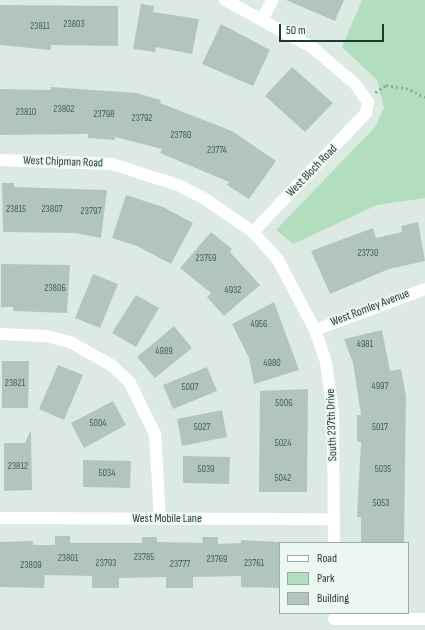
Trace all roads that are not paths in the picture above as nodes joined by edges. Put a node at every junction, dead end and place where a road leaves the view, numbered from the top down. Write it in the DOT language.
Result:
graph roads {
  1 [pos="225,0"];
  2 [pos="272,0"];
  3 [pos="263,18"];
  4 [pos="0,160"];
  5 [pos="253,232"];
  6 [pos="425,289"];
  7 [pos="315,330"];
  8 [pos="0,334"];
  9 [pos="0,518"];
  10 [pos="160,519"];
  11 [pos="334,519"];
  12 [pos="334,542"];
  13 [pos="425,619"];
  14 [pos="334,621"];
  1 -- 3 [label="street"];
  2 -- 3 [label="street"];
  3 -- 5 [label="street, West Bloch Road"];
  4 -- 5 [label="street, West Chipman Road"];
  5 -- 7 [label="street, South 237th Drive"];
  6 -- 7 [label="street, West Romley Avenue"];
  7 -- 11 [label="street, South 237th Drive"];
  8 -- 10 [label="street"];
  9 -- 10 [label="street, West Mobile Lane"];
  10 -- 11 [label="street, West Mobile Lane"];
  11 -- 12 [label="street, South 237th Drive"];
  13 -- 14 [label="street"];
}
